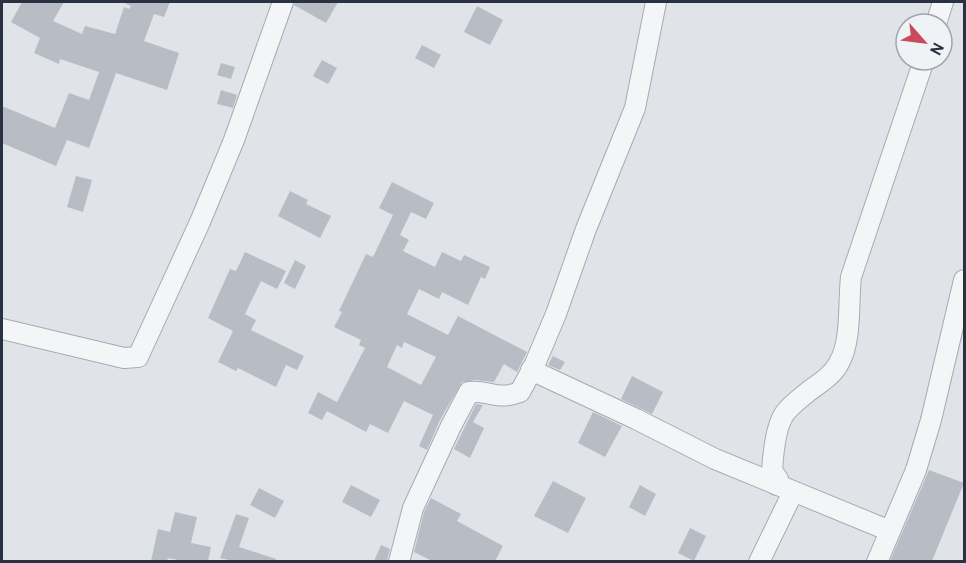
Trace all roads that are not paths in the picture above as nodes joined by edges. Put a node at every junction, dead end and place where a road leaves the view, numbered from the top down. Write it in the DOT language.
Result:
graph roads {
  1 [pos="283,2"];
  2 [pos="656,2"];
  3 [pos="920,72"];
  4 [pos="964,280"];
  5 [pos="2,328"];
  6 [pos="531,370"];
  7 [pos="785,488"];
  8 [pos="890,531"];
  9 [pos="399,561"];
  10 [pos="759,561"];
  11 [pos="877,561"];
  1 -- 5 [label="street"];
  2 -- 6 [label="street"];
  3 -- 7 [label="street"];
  4 -- 8 [label="street"];
  6 -- 7 [label="street"];
  6 -- 9 [label="street"];
  7 -- 8 [label="street"];
  7 -- 10 [label="street"];
  8 -- 11 [label="street"];
}
